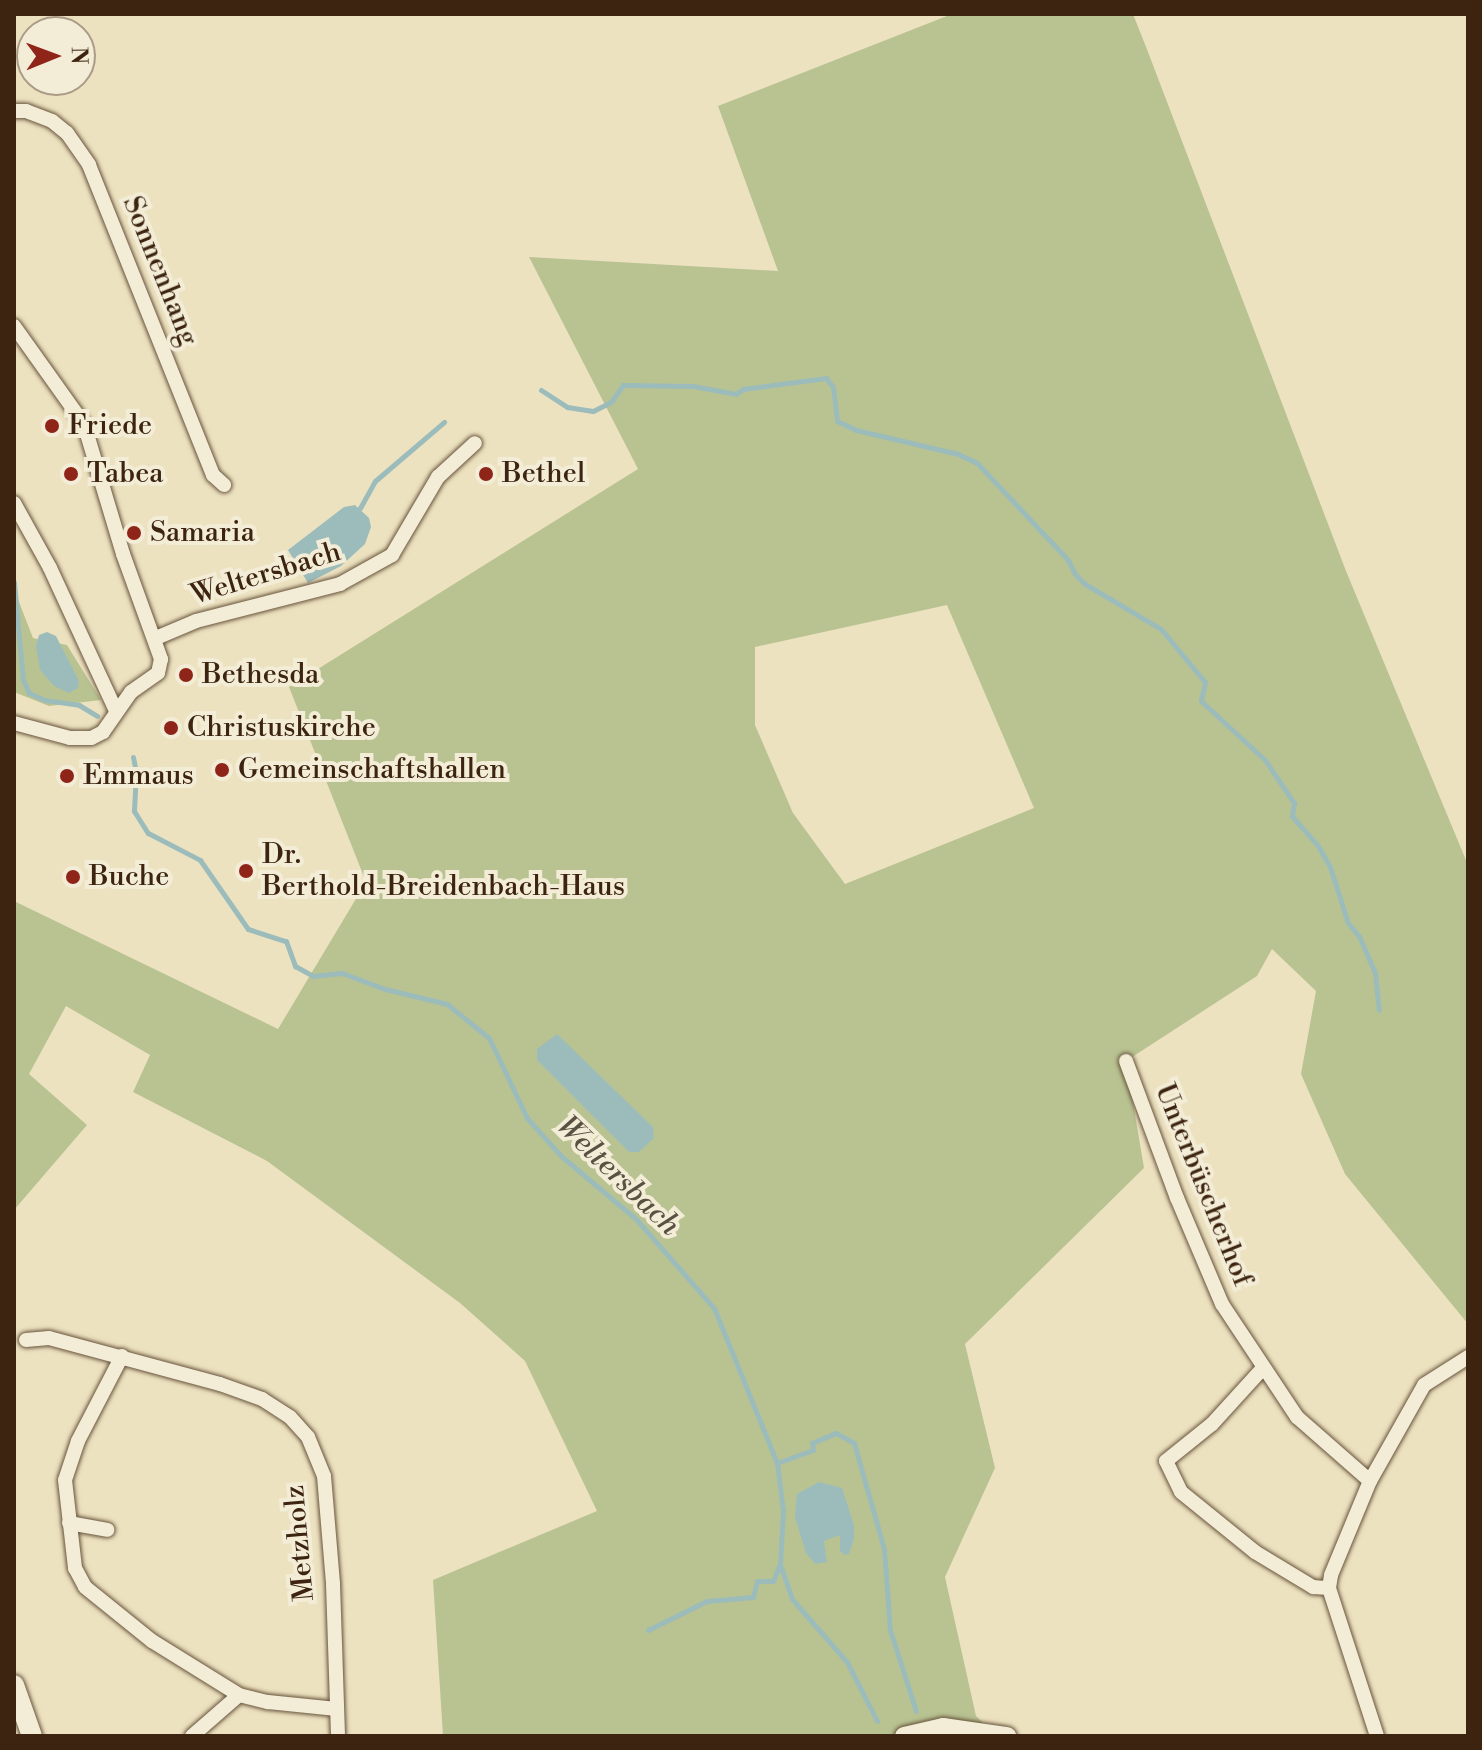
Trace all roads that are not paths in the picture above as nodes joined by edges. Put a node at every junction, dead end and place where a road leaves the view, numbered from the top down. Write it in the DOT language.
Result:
graph roads {
  1 [pos="14,111"];
  2 [pos="14,326"];
  3 [pos="475,443"];
  4 [pos="224,485"];
  5 [pos="14,503"];
  6 [pos="156,638"];
  7 [pos="116,711"];
  8 [pos="14,723"];
  9 [pos="1126,1061"];
  10 [pos="26,1340"];
  11 [pos="122,1356"];
  12 [pos="1468,1357"];
  13 [pos="1263,1368"];
  14 [pos="1370,1481"];
  15 [pos="69,1523"];
  16 [pos="107,1530"];
  17 [pos="1329,1588"];
  18 [pos="14,1685"];
  19 [pos="239,1695"];
  20 [pos="337,1709"];
  21 [pos="32,1736"];
  22 [pos="192,1736"];
  23 [pos="338,1736"];
  24 [pos="904,1736"];
  25 [pos="1007,1736"];
  26 [pos="1377,1736"];
  1 -- 4 [label="street, Sonnenhang"];
  2 -- 6 [label="street"];
  3 -- 6 [label="street, Weltersbach"];
  5 -- 7 [label="street"];
  6 -- 7 [label="street"];
  7 -- 8 [label="street"];
  9 -- 13 [label="street, Unterbüscherhof"];
  10 -- 11 [label="street, Metzholz"];
  11 -- 15 [label="street"];
  11 -- 20 [label="street, Metzholz"];
  12 -- 14 [label="street"];
  13 -- 14 [label="street, Unterbüscherhof"];
  13 -- 17 [label="street"];
  14 -- 17 [label="street"];
  15 -- 16 [label="street"];
  15 -- 19 [label="street"];
  17 -- 26 [label="street"];
  18 -- 21 [label="main road"];
  19 -- 20 [label="street"];
  19 -- 22 [label="street"];
  20 -- 23 [label="street, Metzholz"];
  24 -- 25 [label="street"];
}
